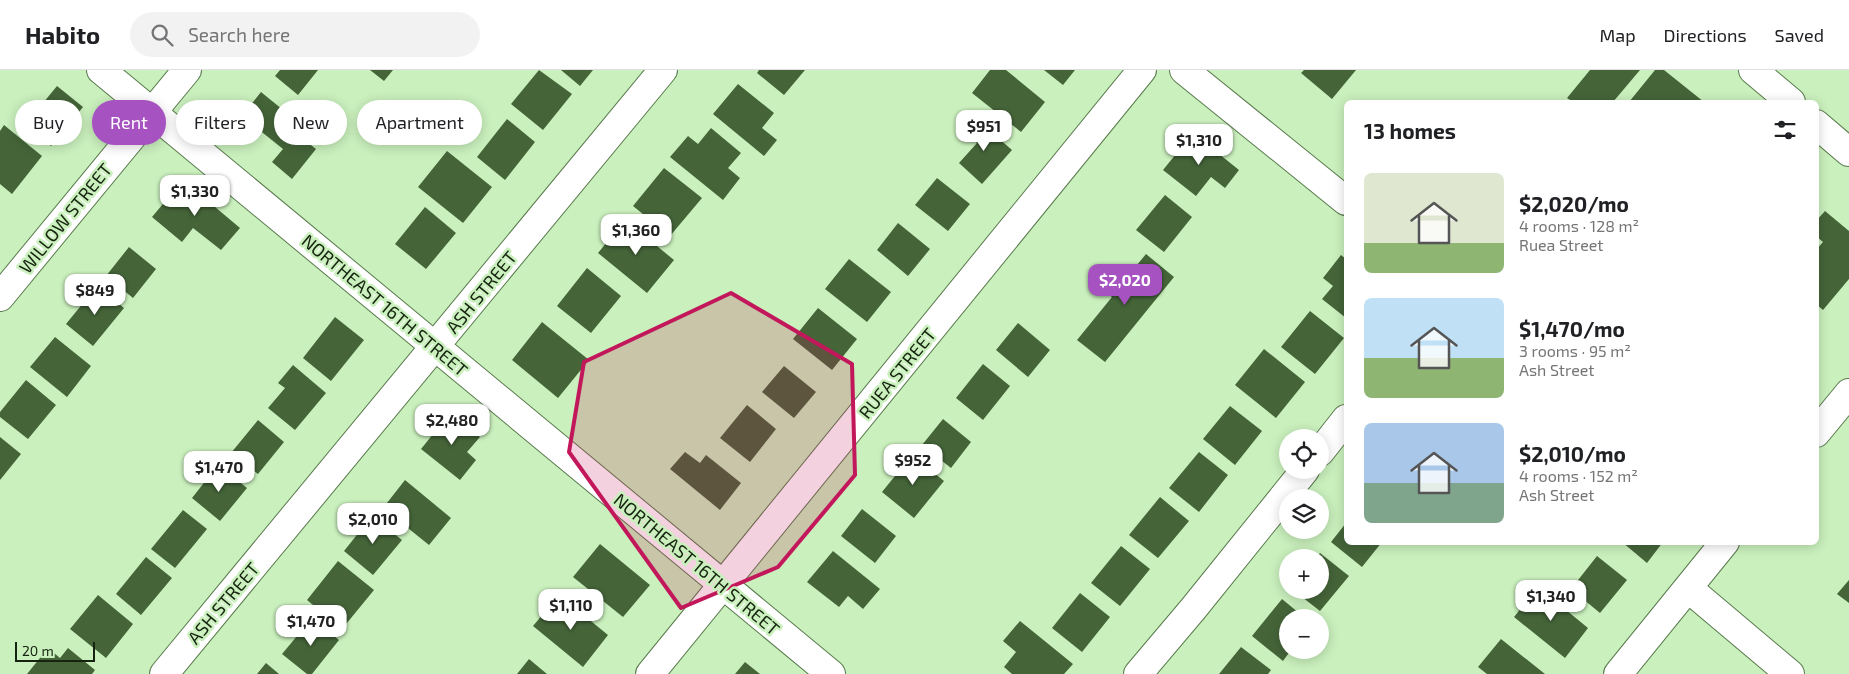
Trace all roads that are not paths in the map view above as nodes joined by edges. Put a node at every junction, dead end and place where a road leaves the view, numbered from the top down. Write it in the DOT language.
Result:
graph roads {
  1 [pos="101,70"];
  2 [pos="187,70"];
  3 [pos="663,70"];
  4 [pos="1142,70"];
  5 [pos="1753,70"];
  6 [pos="1193,73"];
  7 [pos="138,100"];
  8 [pos="161,100"];
  9 [pos="1789,100"];
  10 [pos="166,123"];
  11 [pos="1819,127"];
  12 [pos="124,145"];
  13 [pos="1849,152"];
  14 [pos="1344,199"];
  15 [pos="0,297"];
  16 [pos="436,347"];
  17 [pos="1849,393"];
  18 [pos="1344,422"];
  19 [pos="1819,429"];
  20 [pos="1329,441"];
  21 [pos="1298,479"];
  22 [pos="1723,545"];
  23 [pos="724,586"];
  24 [pos="1688,588"];
  25 [pos="164,674"];
  26 [pos="650,674"];
  27 [pos="831,674"];
  28 [pos="1138,674"];
  29 [pos="1618,674"];
  30 [pos="1790,674"];
  1 -- 7 [label="street, NORTHEAST 16TH STREET"];
  2 -- 8 [label="street, WILLOW STREET"];
  3 -- 16 [label="street, ASH STREET"];
  4 -- 23 [label="street, RUEA STREET"];
  5 -- 9 [label="street"];
  6 -- 14 [label="street"];
  10 -- 16 [label="street, NORTHEAST 16TH STREET"];
  11 -- 13 [label="street"];
  12 -- 15 [label="street, WILLOW STREET"];
  16 -- 23 [label="street, NORTHEAST 16TH STREET"];
  16 -- 25 [label="street, ASH STREET"];
  17 -- 19 [label="street"];
  18 -- 20 [label="street"];
  21 -- 28 [label="street"];
  22 -- 24 [label="street"];
  23 -- 26 [label="street, RUEA STREET"];
  23 -- 27 [label="street, NORTHEAST 16TH STREET"];
  24 -- 29 [label="street"];
  24 -- 30 [label="street"];
}
